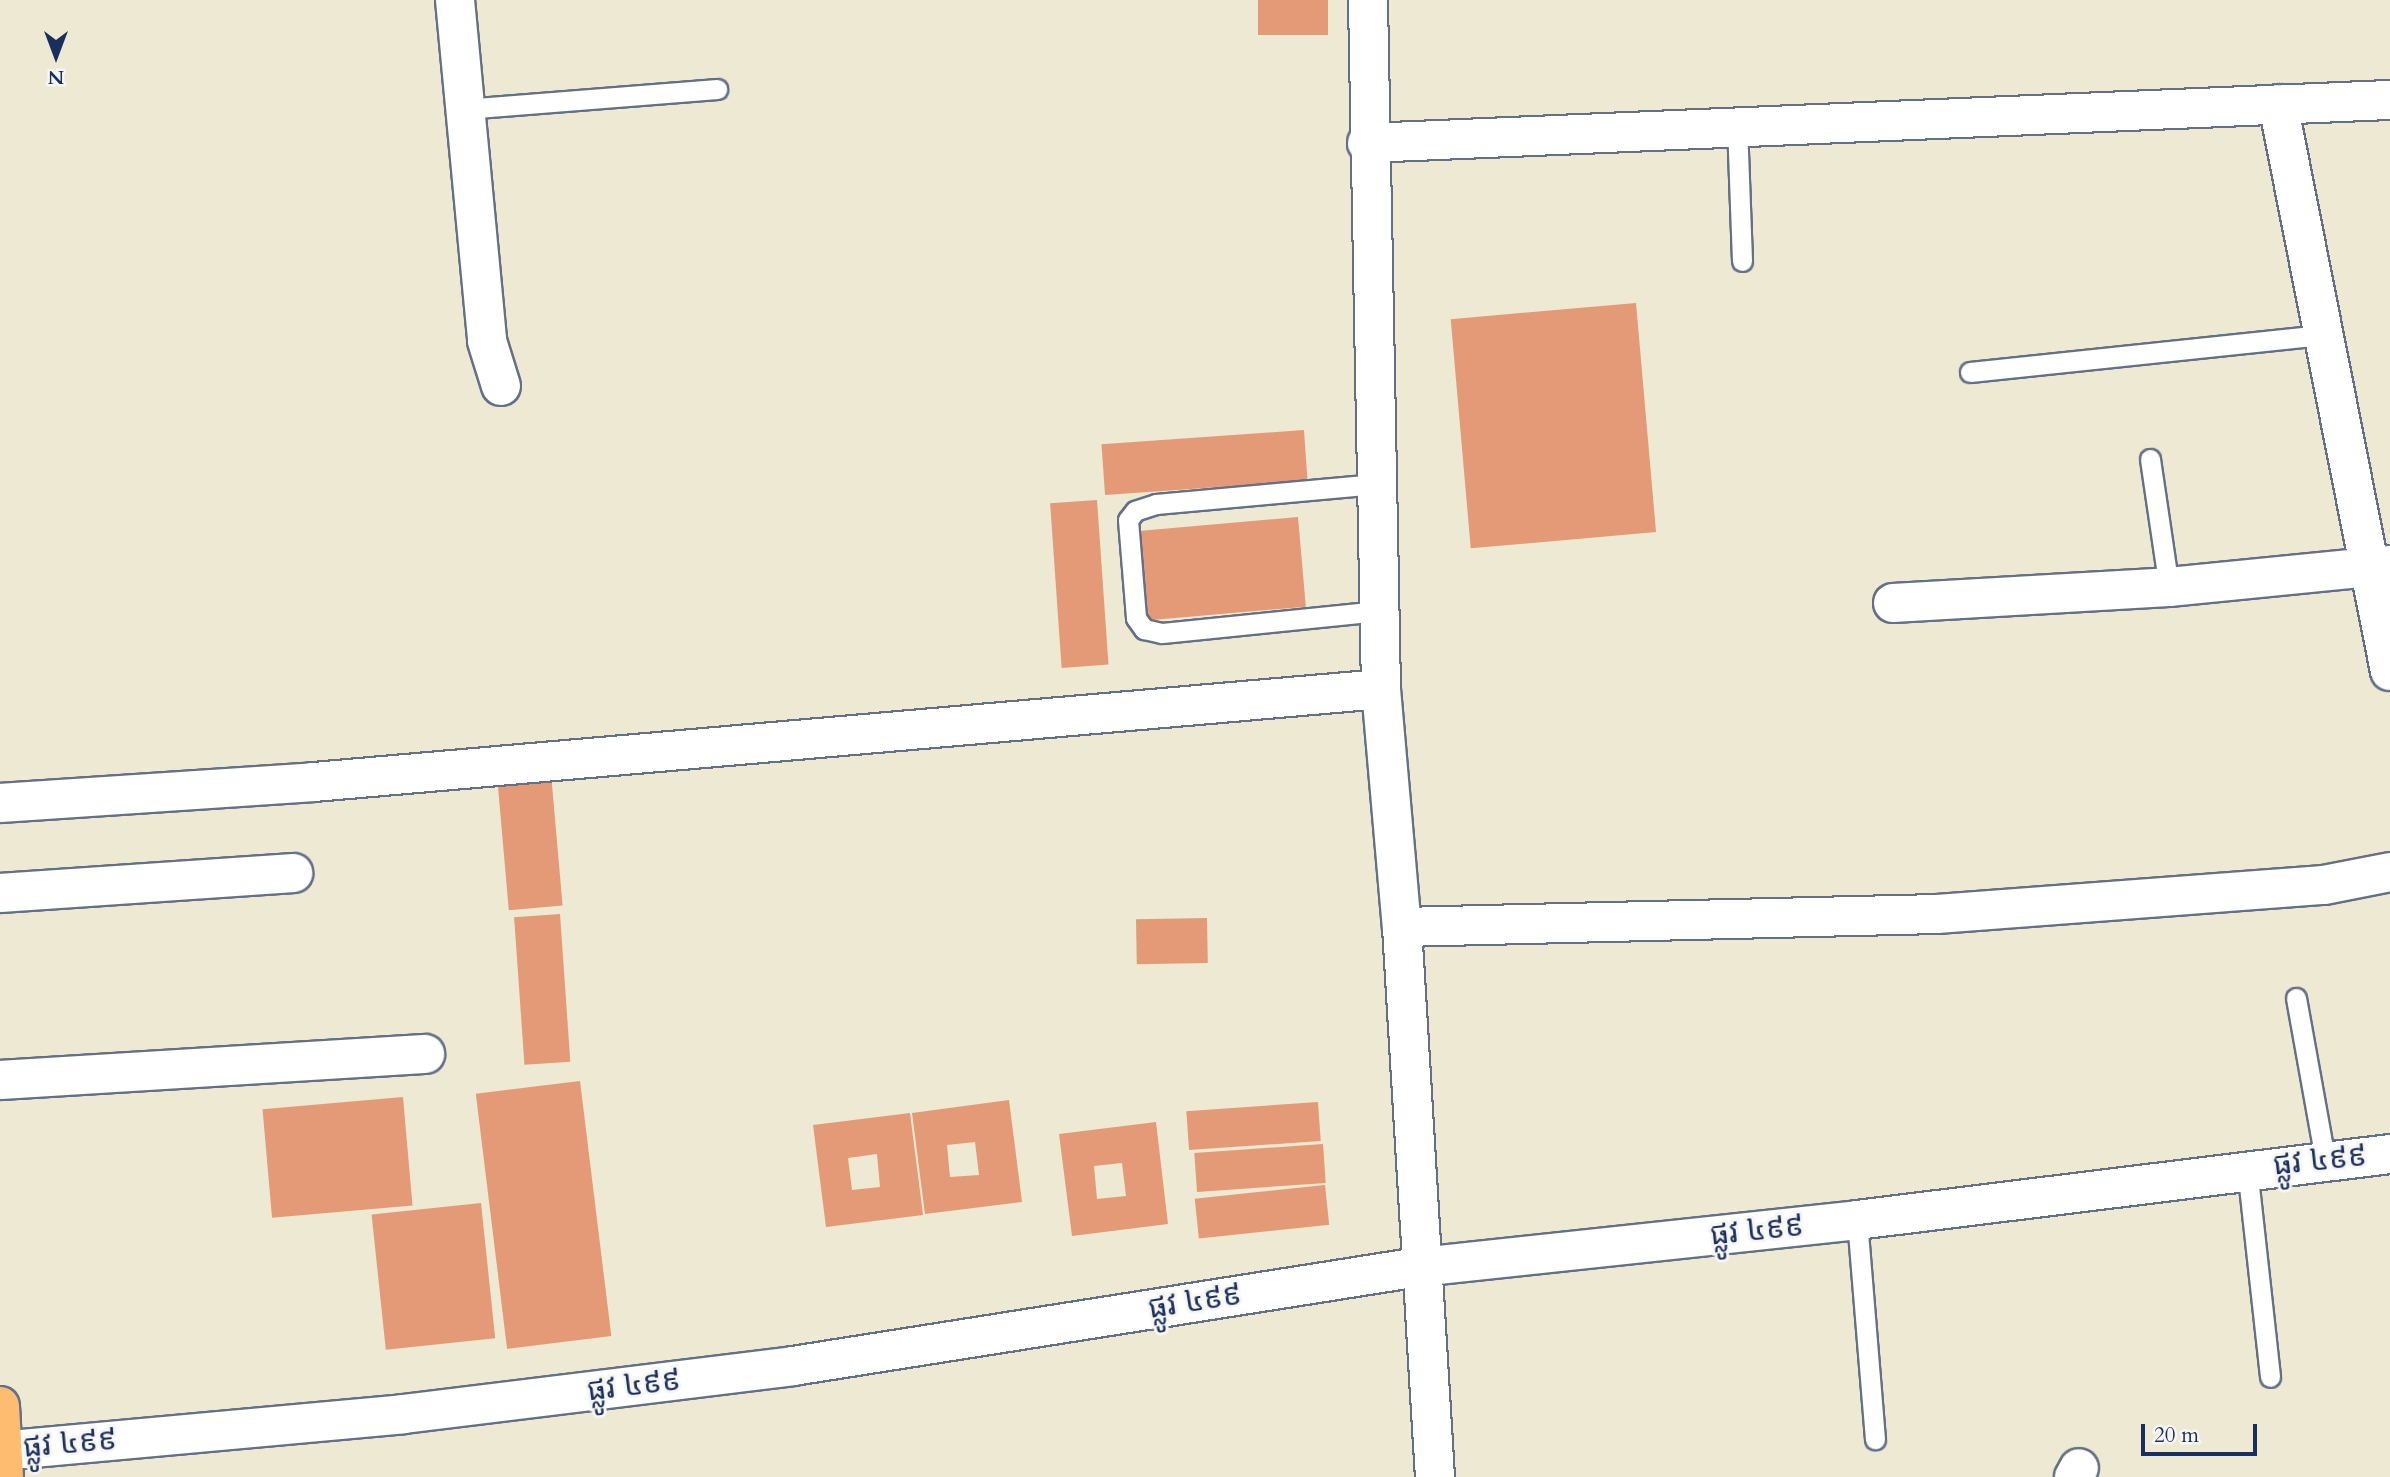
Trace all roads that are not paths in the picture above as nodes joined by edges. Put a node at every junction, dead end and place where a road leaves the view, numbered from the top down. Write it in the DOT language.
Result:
graph roads {
  1 [pos="455,0"];
  2 [pos="1368,0"];
  3 [pos="717,89"];
  4 [pos="2390,100"];
  5 [pos="2278,104"];
  6 [pos="464,109"];
  7 [pos="1737,124"];
  8 [pos="1367,143"];
  9 [pos="1742,261"];
  10 [pos="2324,335"];
  11 [pos="1970,372"];
  12 [pos="501,386"];
  13 [pos="2150,459"];
  14 [pos="1376,484"];
  15 [pos="2380,566"];
  16 [pos="2169,587"];
  17 [pos="1893,603"];
  18 [pos="1379,611"];
  19 [pos="2390,671"];
  20 [pos="1381,689"];
  21 [pos="0,803"];
  22 [pos="2390,872"];
  23 [pos="293,873"];
  24 [pos="0,893"];
  25 [pos="1402,927"];
  26 [pos="2296,998"];
  27 [pos="425,1054"];
  28 [pos="0,1080"];
  29 [pos="2390,1154"];
  30 [pos="2325,1159"];
  31 [pos="2248,1168"];
  32 [pos="1857,1220"];
  33 [pos="1419,1267"];
  34 [pos="2270,1377"];
  35 [pos="0,1406"];
  36 [pos="1875,1439"];
  37 [pos="2,1460"];
  38 [pos="1435,1477"];
  1 -- 6 [label="street"];
  2 -- 8 [label="street"];
  3 -- 6 [label="lane"];
  4 -- 5 [label="street"];
  5 -- 7 [label="street"];
  5 -- 10 [label="street"];
  6 -- 12 [label="street"];
  7 -- 8 [label="street"];
  7 -- 9 [label="lane"];
  8 -- 14 [label="street"];
  10 -- 11 [label="lane"];
  10 -- 15 [label="street"];
  13 -- 16 [label="lane"];
  14 -- 18 [label="street"];
  14 -- 18 [label="lane"];
  15 -- 16 [label="street"];
  15 -- 19 [label="street"];
  16 -- 17 [label="street"];
  18 -- 20 [label="street"];
  20 -- 21 [label="street"];
  20 -- 25 [label="street"];
  22 -- 25 [label="street"];
  23 -- 24 [label="street"];
  25 -- 33 [label="street"];
  26 -- 30 [label="lane"];
  27 -- 28 [label="street"];
  29 -- 30 [label="street, ផ្លូវ ៤៩៩"];
  30 -- 31 [label="street, ផ្លូវ ៤៩៩"];
  31 -- 32 [label="street, ផ្លូវ ៤៩៩"];
  31 -- 34 [label="lane"];
  32 -- 33 [label="street, ផ្លូវ ៤៩៩"];
  32 -- 36 [label="lane"];
  33 -- 37 [label="street, ផ្លូវ ៤៩៩"];
  33 -- 38 [label="street"];
  35 -- 37 [label="main road"];
}
